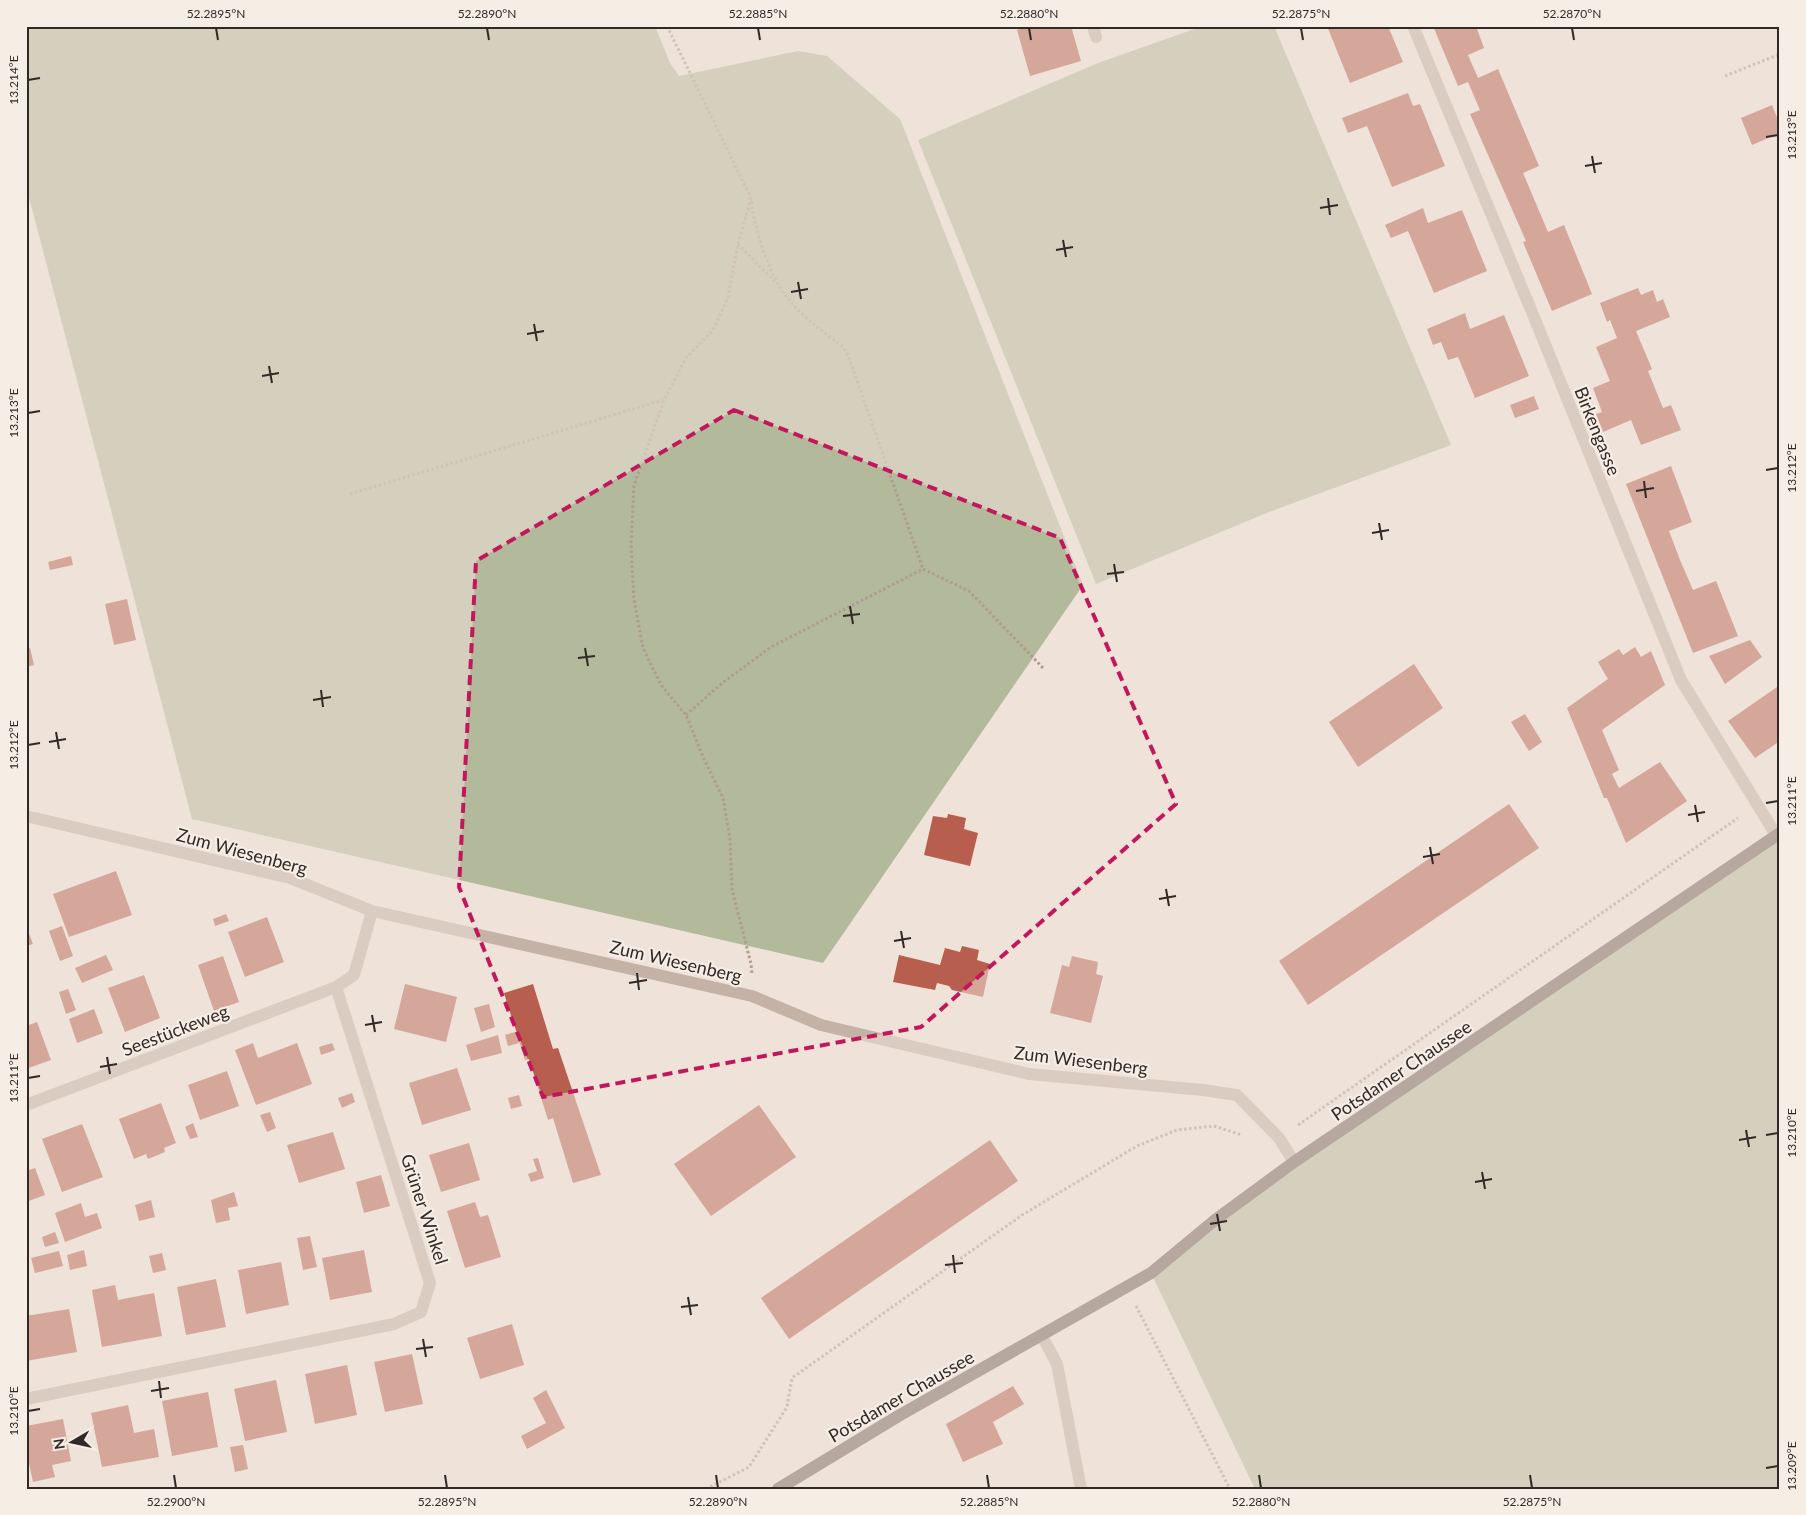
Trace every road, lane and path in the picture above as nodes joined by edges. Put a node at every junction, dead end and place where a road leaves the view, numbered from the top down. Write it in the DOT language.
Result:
graph roads {
  1 [pos="667,26"];
  2 [pos="1413,26"];
  3 [pos="1780,54"];
  4 [pos="1725,76"];
  5 [pos="751,198"];
  6 [pos="738,244"];
  7 [pos="779,286"];
  8 [pos="664,400"];
  9 [pos="350,494"];
  10 [pos="923,569"];
  11 [pos="1044,669"];
  12 [pos="686,715"];
  13 [pos="1757,804"];
  14 [pos="26,816"];
  15 [pos="1778,834"];
  16 [pos="372,911"];
  17 [pos="336,987"];
  18 [pos="752,996"];
  19 [pos="26,1106"];
  20 [pos="1279,1138"];
  21 [pos="1294,1162"];
  22 [pos="1128,1287"];
  23 [pos="1042,1336"];
  24 [pos="26,1399"];
  25 [pos="706,1489"];
  26 [pos="778,1489"];
  27 [pos="1081,1489"];
  28 [pos="1230,1489"];
  1 -- 5 [label="path"];
  2 -- 13 [label="street, Birkengasse"];
  3 -- 4 [label="path"];
  5 -- 6 [label="path"];
  5 -- 7 [label="path"];
  6 -- 7 [label="path"];
  6 -- 8 [label="path"];
  7 -- 10 [label="path"];
  8 -- 9 [label="path"];
  8 -- 12 [label="path"];
  10 -- 11 [label="path"];
  10 -- 12 [label="path"];
  12 -- 18 [label="path"];
  13 -- 15 [label="street, Birkengasse"];
  13 -- 20 [label="path"];
  14 -- 16 [label="street, Zum Wiesenberg"];
  15 -- 21 [label="main road, Potsdamer Chaussee"];
  16 -- 17 [label="street"];
  16 -- 18 [label="street, Zum Wiesenberg"];
  17 -- 19 [label="street, Seestückeweg"];
  17 -- 24 [label="street, Grüner Winkel"];
  18 -- 20 [label="street, Zum Wiesenberg"];
  20 -- 21 [label="street, Zum Wiesenberg"];
  20 -- 25 [label="path"];
  21 -- 22 [label="main road, Potsdamer Chaussee"];
  22 -- 23 [label="main road, Potsdamer Chaussee"];
  22 -- 28 [label="path"];
  23 -- 26 [label="main road, Potsdamer Chaussee"];
  23 -- 27 [label="street"];
}
